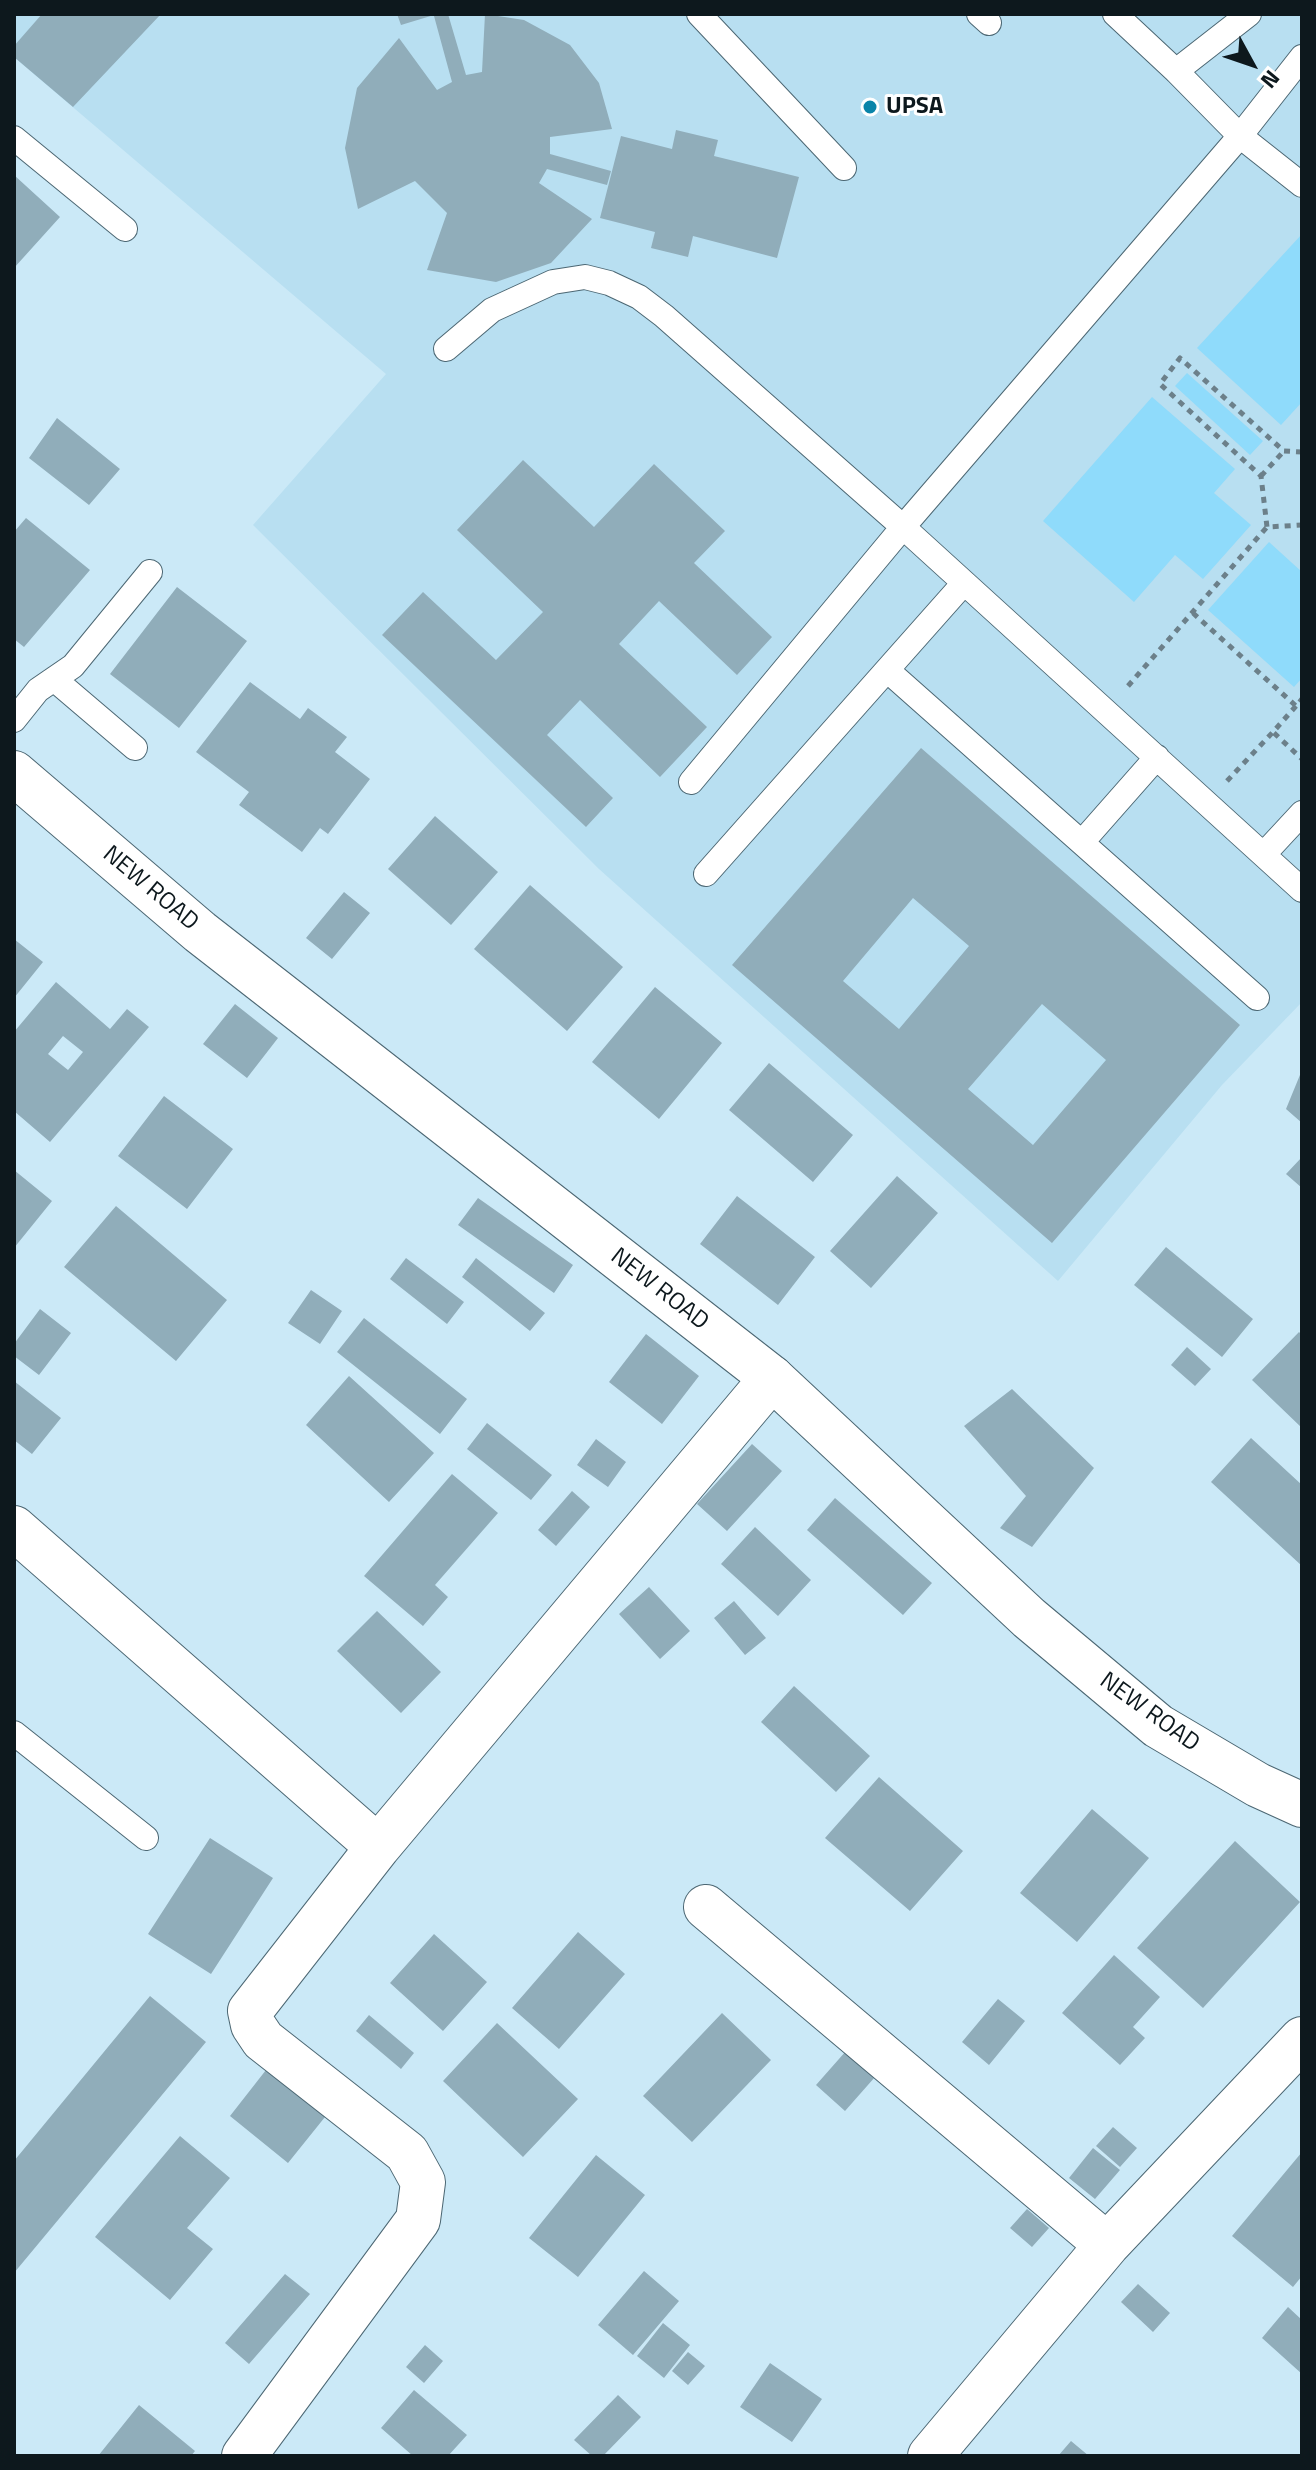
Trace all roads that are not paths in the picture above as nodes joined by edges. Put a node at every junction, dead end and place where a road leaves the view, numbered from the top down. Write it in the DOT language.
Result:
graph roads {
  1 [pos="699,14"];
  2 [pos="1115,14"];
  3 [pos="1246,15"];
  4 [pos="1302,57"];
  5 [pos="1176,71"];
  6 [pos="1240,136"];
  7 [pos="14,138"];
  8 [pos="844,168"];
  9 [pos="1302,185"];
  10 [pos="125,229"];
  11 [pos="446,349"];
  12 [pos="903,527"];
  13 [pos="150,572"];
  14 [pos="964,583"];
  15 [pos="887,670"];
  16 [pos="54,679"];
  17 [pos="14,720"];
  18 [pos="135,748"];
  19 [pos="1157,757"];
  20 [pos="14,773"];
  21 [pos="691,782"];
  22 [pos="1302,813"];
  23 [pos="1083,841"];
  24 [pos="1264,854"];
  25 [pos="706,874"];
  26 [pos="1302,890"];
  27 [pos="1257,998"];
  28 [pos="772,1378"];
  29 [pos="14,1528"];
  30 [pos="14,1733"];
  31 [pos="1302,1805"];
  32 [pos="146,1838"];
  33 [pos="378,1847"];
  34 [pos="706,1907"];
  35 [pos="1302,2039"];
  36 [pos="1107,2245"];
  37 [pos="259,2451"];
  38 [pos="930,2456"];
  1 -- 8 [label="lane"];
  2 -- 5 [label="lane"];
  3 -- 5 [label="lane"];
  4 -- 6 [label="lane"];
  5 -- 6 [label="lane"];
  6 -- 9 [label="lane"];
  6 -- 12 [label="lane"];
  7 -- 10 [label="lane"];
  11 -- 12 [label="lane"];
  12 -- 14 [label="lane"];
  12 -- 21 [label="lane"];
  13 -- 16 [label="lane"];
  14 -- 15 [label="lane"];
  14 -- 19 [label="lane"];
  15 -- 23 [label="lane"];
  15 -- 25 [label="lane"];
  16 -- 17 [label="lane"];
  16 -- 18 [label="lane"];
  19 -- 23 [label="lane"];
  19 -- 24 [label="lane"];
  20 -- 28 [label="street, NEW ROAD"];
  22 -- 24 [label="lane"];
  23 -- 27 [label="lane"];
  24 -- 26 [label="lane"];
  28 -- 31 [label="street, NEW ROAD"];
  28 -- 33 [label="street"];
  29 -- 33 [label="street"];
  30 -- 32 [label="lane"];
  33 -- 37 [label="street"];
  34 -- 36 [label="street"];
  35 -- 36 [label="street"];
  36 -- 38 [label="street"];
}
